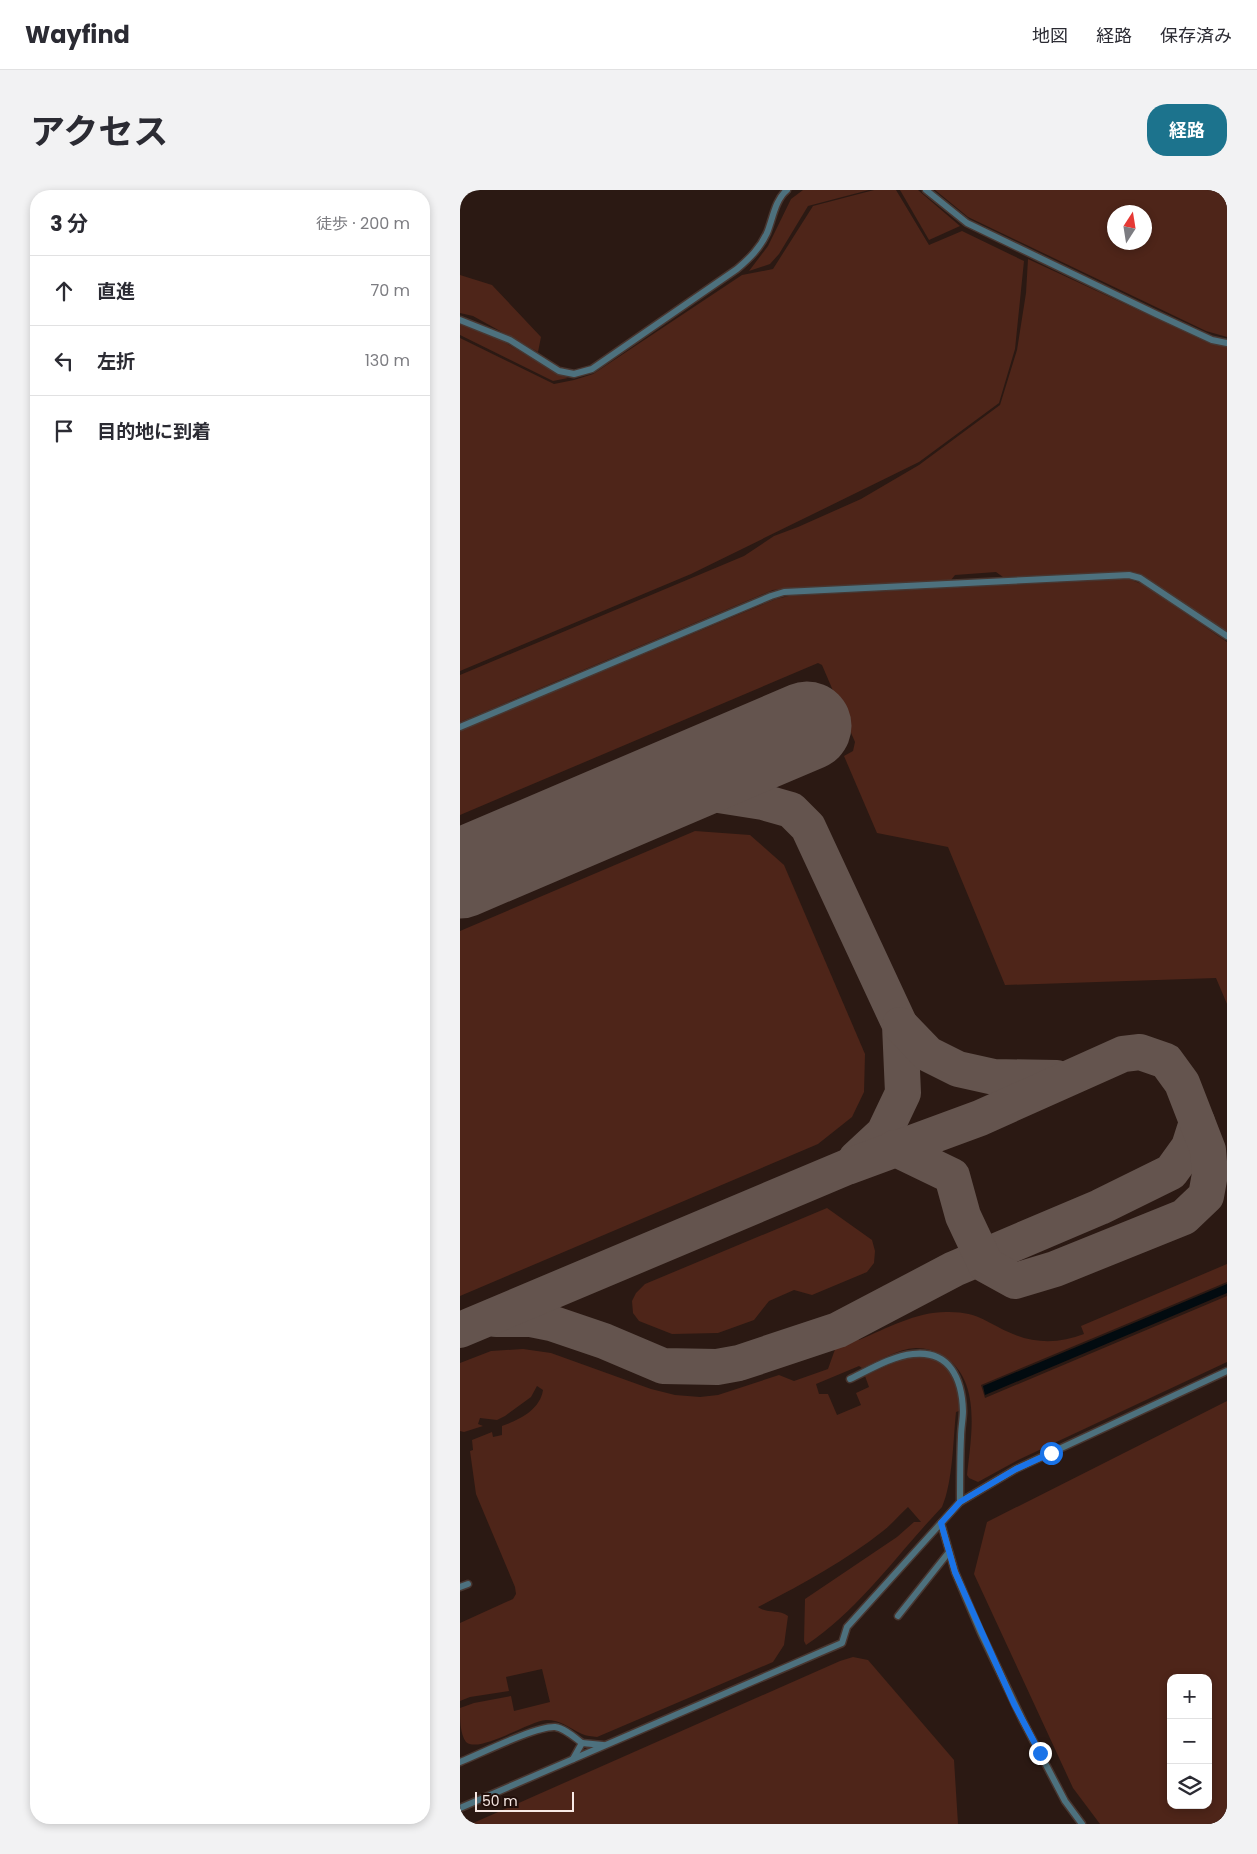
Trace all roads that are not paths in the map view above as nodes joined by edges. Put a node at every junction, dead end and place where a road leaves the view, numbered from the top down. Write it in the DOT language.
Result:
graph roads {
  1 [pos="787,190"];
  2 [pos="926,190"];
  3 [pos="460,320"];
  4 [pos="1227,343"];
  5 [pos="1227,636"];
  6 [pos="460,727"];
  7 [pos="1227,1371"];
  8 [pos="850,1379"];
  9 [pos="960,1502"];
  10 [pos="941,1523"];
  11 [pos="949,1552"];
  12 [pos="468,1584"];
  13 [pos="460,1587"];
  14 [pos="898,1616"];
  15 [pos="582,1742"];
  16 [pos="604,1746"];
  17 [pos="573,1759"];
  18 [pos="460,1762"];
  19 [pos="460,1808"];
  20 [pos="1082,1824"];
  1 -- 3 [label="lane"];
  2 -- 4 [label="lane"];
  5 -- 6 [label="lane"];
  7 -- 9 [label="lane"];
  8 -- 9 [label="lane"];
  9 -- 10 [label="lane"];
  10 -- 11 [label="lane"];
  10 -- 16 [label="lane"];
  11 -- 14 [label="lane"];
  11 -- 20 [label="lane"];
  12 -- 13 [label="lane"];
  15 -- 16 [label="lane"];
  15 -- 17 [label="lane"];
  15 -- 18 [label="lane"];
  16 -- 17 [label="lane"];
  17 -- 19 [label="lane"];
}
